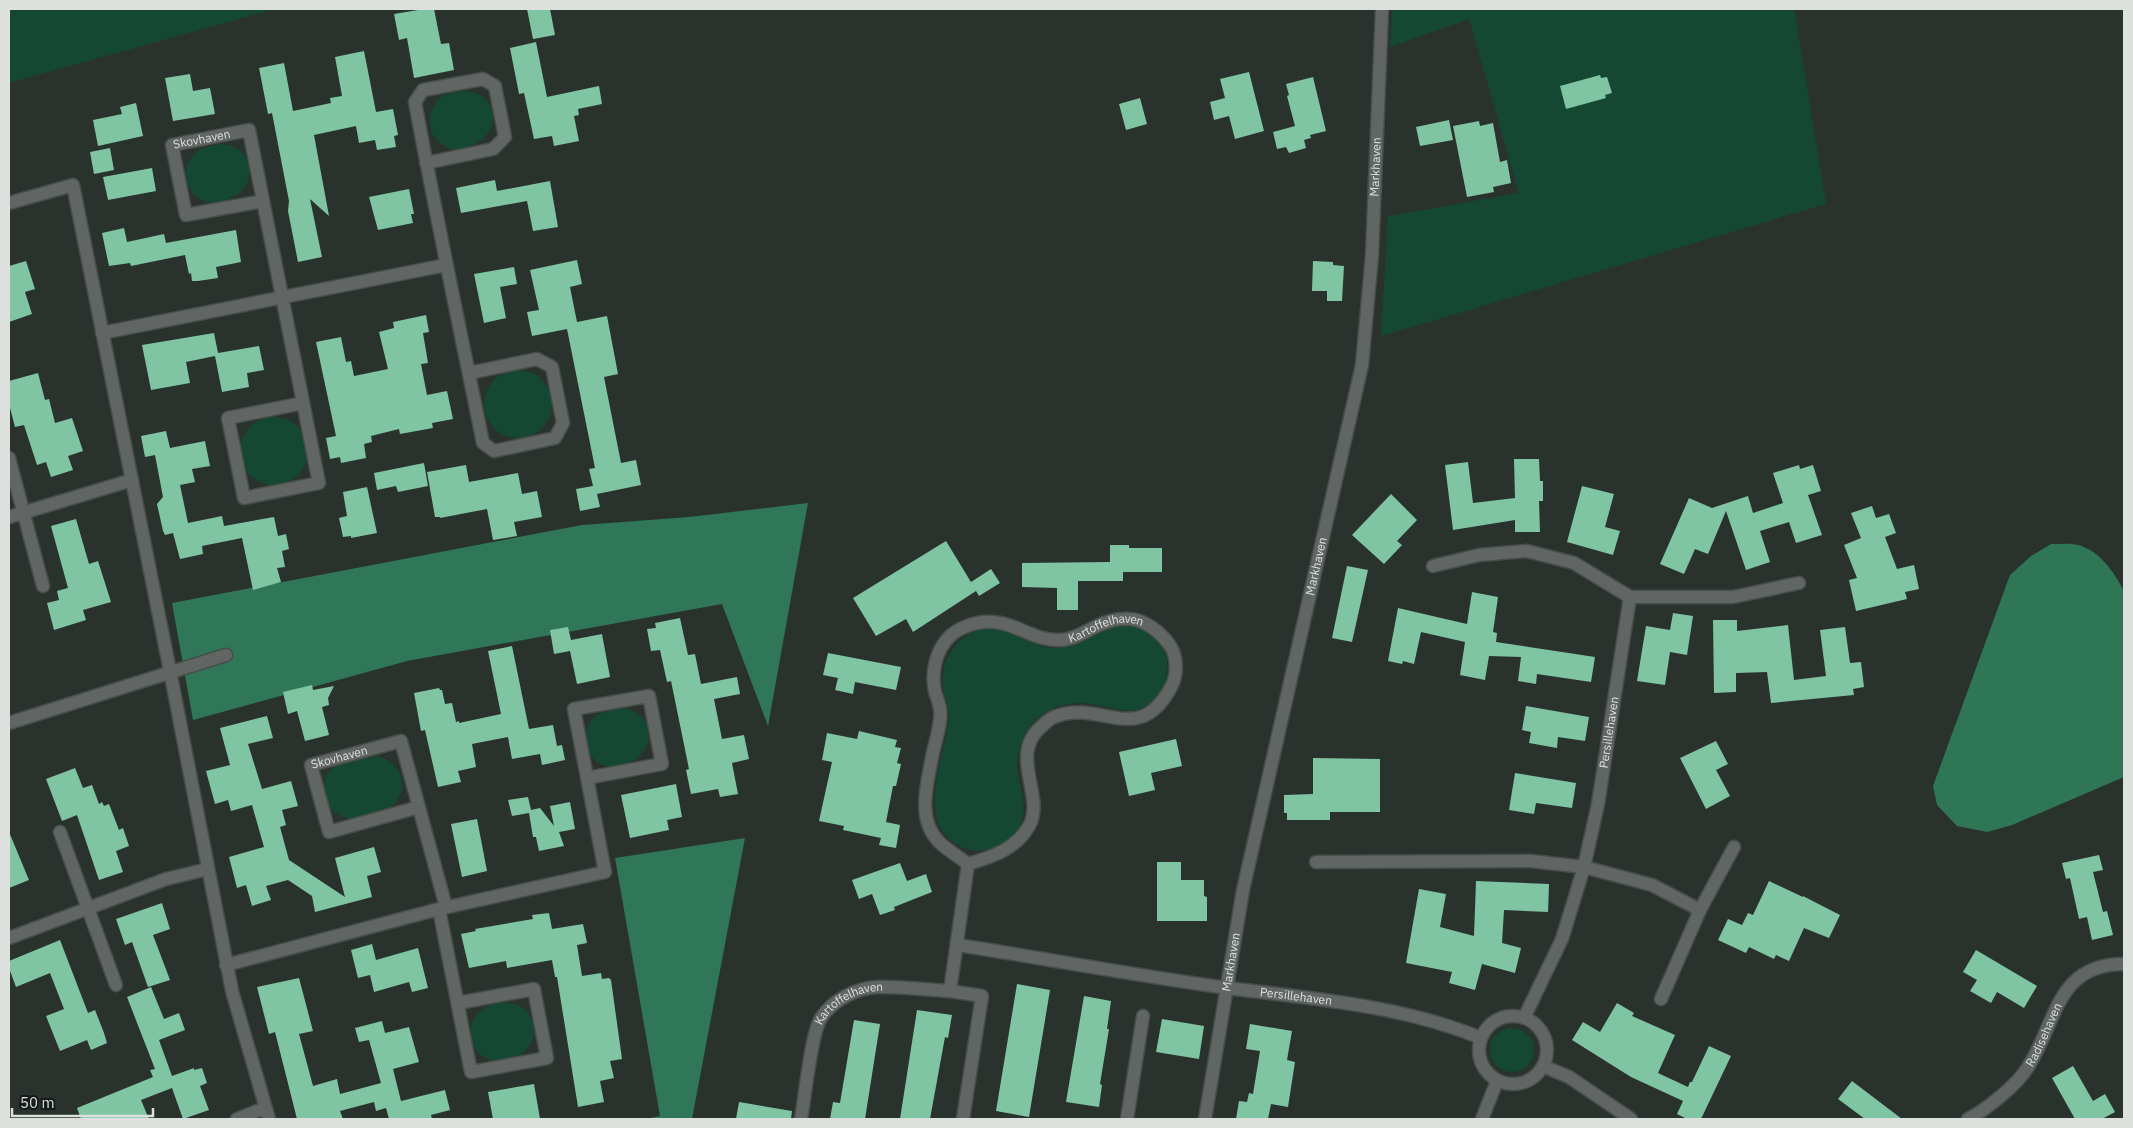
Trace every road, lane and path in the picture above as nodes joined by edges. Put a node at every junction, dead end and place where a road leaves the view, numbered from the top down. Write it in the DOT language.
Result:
graph roads {
  1 [pos="1382,9"];
  2 [pos="426,163"];
  3 [pos="263,201"];
  4 [pos="9,203"];
  5 [pos="446,265"];
  6 [pos="281,296"];
  7 [pos="102,333"];
  8 [pos="469,373"];
  9 [pos="303,403"];
  10 [pos="9,458"];
  11 [pos="132,480"];
  12 [pos="24,512"];
  13 [pos="9,518"];
  14 [pos="1433,566"];
  15 [pos="1799,583"];
  16 [pos="43,586"];
  17 [pos="1630,597"];
  18 [pos="226,655"];
  19 [pos="170,671"];
  20 [pos="9,723"];
  21 [pos="587,778"];
  22 [pos="419,807"];
  23 [pos="60,832"];
  24 [pos="1734,846"];
  25 [pos="1316,862"];
  26 [pos="968,864"];
  27 [pos="1584,867"];
  28 [pos="208,869"];
  29 [pos="88,907"];
  30 [pos="442,908"];
  31 [pos="1700,910"];
  32 [pos="9,938"];
  33 [pos="958,945"];
  34 [pos="2124,964"];
  35 [pos="226,965"];
  36 [pos="116,984"];
  37 [pos="1226,988"];
  38 [pos="950,991"];
  39 [pos="1662,998"];
  40 [pos="458,1003"];
  41 [pos="1143,1016"];
  42 [pos="1524,1018"];
  43 [pos="1481,1038"];
  44 [pos="1543,1066"];
  45 [pos="1497,1081"];
  46 [pos="267,1114"];
  47 [pos="237,1119"];
  48 [pos="801,1119"];
  49 [pos="963,1119"];
  50 [pos="1127,1119"];
  51 [pos="1205,1119"];
  52 [pos="1482,1119"];
  53 [pos="1631,1119"];
  54 [pos="1968,1119"];
  1 -- 37 [label="street, Markhaven"];
  2 -- 2 [label="street"];
  2 -- 5 [label="street"];
  3 -- 3 [label="street, Skovhaven"];
  3 -- 6 [label="street, Skovhaven"];
  4 -- 7 [label="street"];
  5 -- 6 [label="street"];
  5 -- 8 [label="street"];
  6 -- 7 [label="street"];
  6 -- 9 [label="street, Skovhaven"];
  7 -- 11 [label="street"];
  8 -- 8 [label="street"];
  9 -- 9 [label="street, Skovhaven"];
  10 -- 12 [label="street"];
  11 -- 12 [label="street"];
  11 -- 19 [label="street"];
  12 -- 13 [label="street"];
  12 -- 16 [label="street"];
  14 -- 17 [label="street"];
  15 -- 17 [label="street"];
  17 -- 27 [label="street, Persillehaven"];
  18 -- 19 [label="street"];
  19 -- 20 [label="street"];
  19 -- 28 [label="street"];
  21 -- 21 [label="street"];
  21 -- 30 [label="street"];
  22 -- 22 [label="street, Skovhaven"];
  22 -- 30 [label="street, Skovhaven"];
  23 -- 29 [label="street"];
  24 -- 31 [label="street"];
  25 -- 27 [label="street"];
  26 -- 26 [label="street, Kartoffelhaven"];
  26 -- 33 [label="street"];
  27 -- 31 [label="street"];
  27 -- 42 [label="street, Persillehaven"];
  28 -- 29 [label="street"];
  28 -- 35 [label="street"];
  29 -- 32 [label="street"];
  29 -- 36 [label="street"];
  30 -- 35 [label="street"];
  30 -- 40 [label="street, Skovhaven"];
  31 -- 39 [label="street"];
  33 -- 37 [label="street"];
  33 -- 38 [label="street"];
  34 -- 54 [label="street, Radisehaven"];
  35 -- 46 [label="street"];
  37 -- 43 [label="street, Persillehaven"];
  37 -- 51 [label="street, Markhaven"];
  38 -- 48 [label="street, Kartoffelhaven"];
  38 -- 49 [label="street, Kartoffelhaven"];
  40 -- 40 [label="street, Skovhaven"];
  41 -- 50 [label="street"];
  42 -- 43 [label="street"];
  42 -- 44 [label="street"];
  43 -- 45 [label="street"];
  44 -- 45 [label="street"];
  44 -- 53 [label="street"];
  45 -- 52 [label="street"];
  46 -- 47 [label="street"];
}
